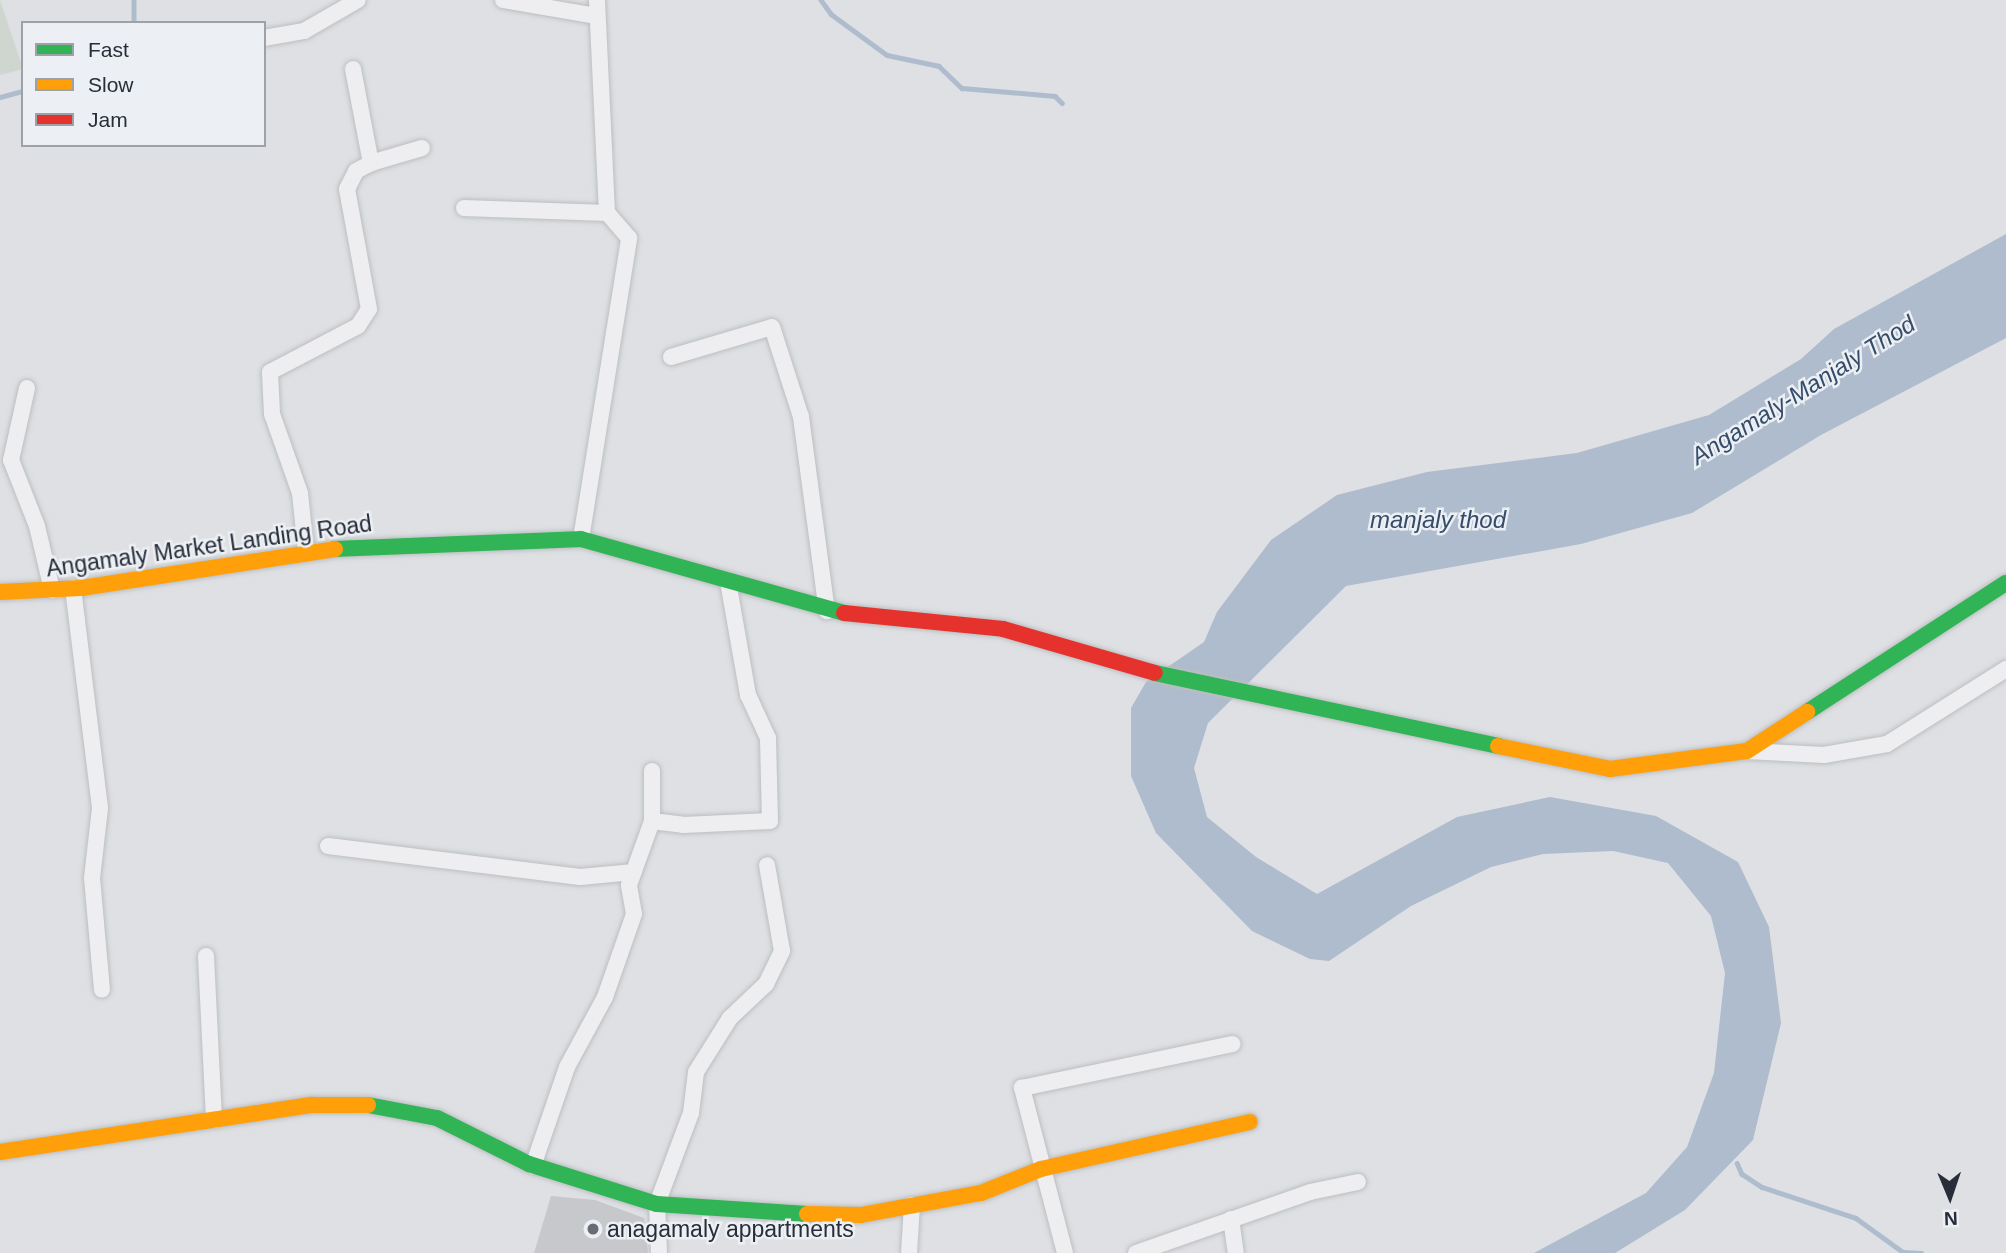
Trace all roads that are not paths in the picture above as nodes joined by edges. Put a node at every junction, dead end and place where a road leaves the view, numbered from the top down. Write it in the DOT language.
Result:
graph roads {
  1 [pos="358,0"];
  2 [pos="503,0"];
  3 [pos="597,8"];
  4 [pos="266,38"];
  5 [pos="353,69"];
  6 [pos="422,148"];
  7 [pos="371,163"];
  8 [pos="464,208"];
  9 [pos="607,213"];
  10 [pos="671,357"];
  11 [pos="27,388"];
  12 [pos="581,539"];
  13 [pos="306,552"];
  14 [pos="728,581"];
  15 [pos="2006,583"];
  16 [pos="73,589"];
  17 [pos="52,590"];
  18 [pos="0,592"];
  19 [pos="827,611"];
  20 [pos="2006,669"];
  21 [pos="1747,751"];
  22 [pos="652,771"];
  23 [pos="652,821"];
  24 [pos="328,846"];
  25 [pos="766,865"];
  26 [pos="634,872"];
  27 [pos="206,956"];
  28 [pos="103,990"];
  29 [pos="1232,1044"];
  30 [pos="214,1120"];
  31 [pos="1250,1122"];
  32 [pos="0,1152"];
  33 [pos="533,1166"];
  34 [pos="1041,1169"];
  35 [pos="1358,1182"];
  36 [pos="657,1204"];
  37 [pos="912,1205"];
  38 [pos="1231,1219"];
  39 [pos="659,1253"];
  40 [pos="909,1253"];
  41 [pos="1065,1253"];
  42 [pos="1136,1253"];
  43 [pos="1236,1253"];
  1 -- 4 [label="street"];
  2 -- 3 [label="street"];
  3 -- 9 [label="street"];
  5 -- 7 [label="street"];
  6 -- 7 [label="street"];
  7 -- 13 [label="street"];
  8 -- 9 [label="street"];
  9 -- 12 [label="street"];
  10 -- 19 [label="street"];
  11 -- 17 [label="street"];
  12 -- 13 [label="main road, Angamaly Market Landing Road"];
  12 -- 14 [label="main road, Angamaly Market Landing Road"];
  13 -- 16 [label="main road, Angamaly Market Landing Road"];
  14 -- 19 [label="main road, Angamaly Market Landing Road"];
  14 -- 23 [label="street"];
  15 -- 21 [label="main road"];
  16 -- 17 [label="main road, Angamaly Market Landing Road"];
  16 -- 28 [label="street"];
  17 -- 18 [label="main road, Angamaly Market Landing Road"];
  19 -- 21 [label="main road, Angamaly Market Landing Road"];
  20 -- 21 [label="street"];
  22 -- 23 [label="street"];
  23 -- 26 [label="street"];
  24 -- 26 [label="street"];
  25 -- 36 [label="street"];
  26 -- 33 [label="street"];
  27 -- 30 [label="street"];
  29 -- 34 [label="street"];
  30 -- 32 [label="main road"];
  30 -- 33 [label="main road"];
  31 -- 34 [label="main road"];
  33 -- 36 [label="main road"];
  34 -- 37 [label="main road"];
  34 -- 41 [label="street"];
  35 -- 38 [label="street"];
  36 -- 37 [label="main road"];
  36 -- 39 [label="street"];
  37 -- 40 [label="street"];
  38 -- 42 [label="street"];
  38 -- 43 [label="street"];
}
